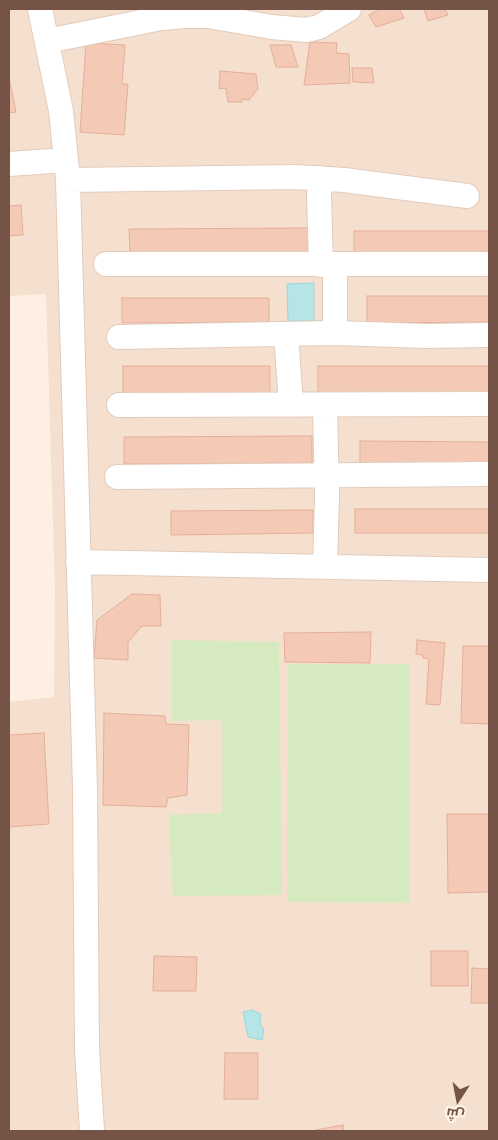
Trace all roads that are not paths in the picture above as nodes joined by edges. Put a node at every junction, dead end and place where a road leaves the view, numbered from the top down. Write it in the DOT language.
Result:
graph roads {
  1 [pos="40,9"];
  2 [pos="348,9"];
  3 [pos="47,40"];
  4 [pos="9,164"];
  5 [pos="67,170"];
  6 [pos="320,178"];
  7 [pos="467,196"];
  8 [pos="106,264"];
  9 [pos="485,264"];
  10 [pos="328,265"];
  11 [pos="335,333"];
  12 [pos="286,334"];
  13 [pos="489,335"];
  14 [pos="118,337"];
  15 [pos="325,404"];
  16 [pos="489,404"];
  17 [pos="119,405"];
  18 [pos="291,405"];
  19 [pos="489,474"];
  20 [pos="327,476"];
  21 [pos="117,477"];
  22 [pos="78,562"];
  23 [pos="325,567"];
  24 [pos="489,570"];
  25 [pos="92,1131"];
  1 -- 3 [label="street"];
  2 -- 3 [label="street"];
  3 -- 5 [label="street"];
  4 -- 5 [label="street"];
  5 -- 6 [label="street"];
  5 -- 22 [label="street"];
  6 -- 7 [label="street"];
  6 -- 10 [label="street"];
  8 -- 10 [label="street"];
  9 -- 10 [label="street"];
  10 -- 11 [label="street"];
  11 -- 12 [label="street"];
  11 -- 13 [label="street"];
  12 -- 14 [label="street"];
  12 -- 18 [label="street"];
  15 -- 16 [label="street"];
  15 -- 18 [label="street"];
  15 -- 20 [label="street"];
  17 -- 18 [label="street"];
  19 -- 20 [label="street"];
  20 -- 21 [label="street"];
  20 -- 23 [label="street"];
  22 -- 23 [label="street"];
  22 -- 25 [label="street"];
  23 -- 24 [label="street"];
}
